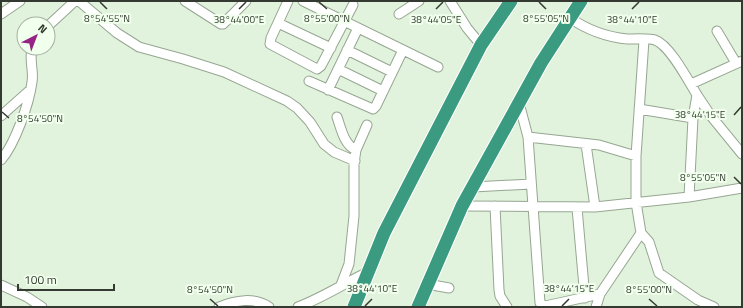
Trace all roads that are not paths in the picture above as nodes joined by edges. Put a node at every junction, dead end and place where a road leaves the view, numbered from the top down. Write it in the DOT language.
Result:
graph roads {
  1 [pos="20,1"];
  2 [pos="75,1"];
  3 [pos="79,1"];
  4 [pos="288,1"];
  5 [pos="303,1"];
  6 [pos="419,1"];
  7 [pos="450,1"];
  8 [pos="511,1"];
  9 [pos="580,1"];
  10 [pos="190,2"];
  11 [pos="244,2"];
  12 [pos="353,5"];
  13 [pos="1,14"];
  14 [pos="400,14"];
  15 [pos="570,18"];
  16 [pos="56,19"];
  17 [pos="345,22"];
  18 [pos="278,23"];
  19 [pos="358,28"];
  20 [pos="717,31"];
  21 [pos="644,40"];
  22 [pos="481,45"];
  23 [pos="331,48"];
  24 [pos="347,50"];
  25 [pos="403,50"];
  26 [pos="30,56"];
  27 [pos="739,62"];
  28 [pos="438,67"];
  29 [pos="338,69"];
  30 [pos="392,72"];
  31 [pos="309,81"];
  32 [pos="691,84"];
  33 [pos="30,90"];
  34 [pos="328,90"];
  35 [pos="383,91"];
  36 [pos="698,96"];
  37 [pos="519,103"];
  38 [pos="639,109"];
  39 [pos="1,116"];
  40 [pos="337,117"];
  41 [pos="693,118"];
  42 [pos="367,125"];
  43 [pos="528,136"];
  44 [pos="586,144"];
  45 [pos="356,150"];
  46 [pos="742,154"];
  47 [pos="636,156"];
  48 [pos="1,160"];
  49 [pos="355,161"];
  50 [pos="531,184"];
  51 [pos="473,186"];
  52 [pos="742,188"];
  53 [pos="689,197"];
  54 [pos="636,202"];
  55 [pos="462,206"];
  56 [pos="495,206"];
  57 [pos="532,207"];
  58 [pos="595,207"];
  59 [pos="577,208"];
  60 [pos="641,233"];
  61 [pos="368,272"];
  62 [pos="427,284"];
  63 [pos="1,285"];
  64 [pos="340,285"];
  65 [pos="449,288"];
  66 [pos="600,294"];
  67 [pos="585,298"];
  68 [pos="695,303"];
  69 [pos="42,307"];
  70 [pos="219,307"];
  71 [pos="269,307"];
  72 [pos="298,307"];
  73 [pos="354,307"];
  74 [pos="418,307"];
  75 [pos="507,307"];
  76 [pos="596,307"];
  77 [pos="714,307"];
  1 -- 13 [label="street"];
  2 -- 16 [label="street"];
  3 -- 49 [label="street"];
  4 -- 18 [label="street"];
  5 -- 17 [label="street"];
  6 -- 14 [label="street"];
  7 -- 22 [label="street"];
  8 -- 22 [label="highway"];
  9 -- 15 [label="highway"];
  10 -- 11 [label="street"];
  12 -- 17 [label="street"];
  15 -- 21 [label="street"];
  15 -- 37 [label="highway"];
  17 -- 19 [label="street"];
  17 -- 23 [label="street"];
  18 -- 23 [label="street"];
  18 -- 23 [label="street"];
  19 -- 24 [label="street"];
  19 -- 25 [label="street"];
  20 -- 27 [label="street"];
  21 -- 32 [label="street"];
  21 -- 38 [label="street"];
  22 -- 61 [label="highway"];
  24 -- 29 [label="street"];
  24 -- 30 [label="street"];
  25 -- 28 [label="street"];
  25 -- 30 [label="street"];
  26 -- 33 [label="street"];
  27 -- 32 [label="street"];
  29 -- 34 [label="street"];
  29 -- 35 [label="street"];
  30 -- 35 [label="street"];
  31 -- 34 [label="street"];
  32 -- 36 [label="street"];
  33 -- 39 [label="street"];
  33 -- 48 [label="street"];
  34 -- 35 [label="street"];
  36 -- 41 [label="street"];
  36 -- 46 [label="street"];
  37 -- 43 [label="street"];
  37 -- 51 [label="highway"];
  38 -- 41 [label="street"];
  38 -- 47 [label="street"];
  40 -- 45 [label="street"];
  41 -- 53 [label="street"];
  42 -- 45 [label="street"];
  43 -- 44 [label="street"];
  43 -- 50 [label="street"];
  44 -- 47 [label="street"];
  44 -- 58 [label="street"];
  45 -- 49 [label="street"];
  47 -- 54 [label="street"];
  49 -- 64 [label="street"];
  50 -- 51 [label="street"];
  50 -- 57 [label="street"];
  51 -- 55 [label="highway"];
  52 -- 53 [label="street"];
  53 -- 54 [label="street"];
  54 -- 58 [label="street"];
  54 -- 60 [label="street"];
  55 -- 56 [label="street"];
  55 -- 62 [label="highway"];
  56 -- 57 [label="street"];
  56 -- 75 [label="street"];
  57 -- 59 [label="street"];
  57 -- 67 [label="street"];
  58 -- 59 [label="street"];
  59 -- 67 [label="street"];
  60 -- 66 [label="street"];
  60 -- 68 [label="street"];
  61 -- 64 [label="street"];
  61 -- 73 [label="highway"];
  62 -- 65 [label="street"];
  62 -- 74 [label="highway"];
  63 -- 69 [label="street"];
  64 -- 72 [label="street"];
  66 -- 67 [label="street"];
  66 -- 76 [label="street"];
  68 -- 77 [label="street"];
  70 -- 71 [label="street"];
}
